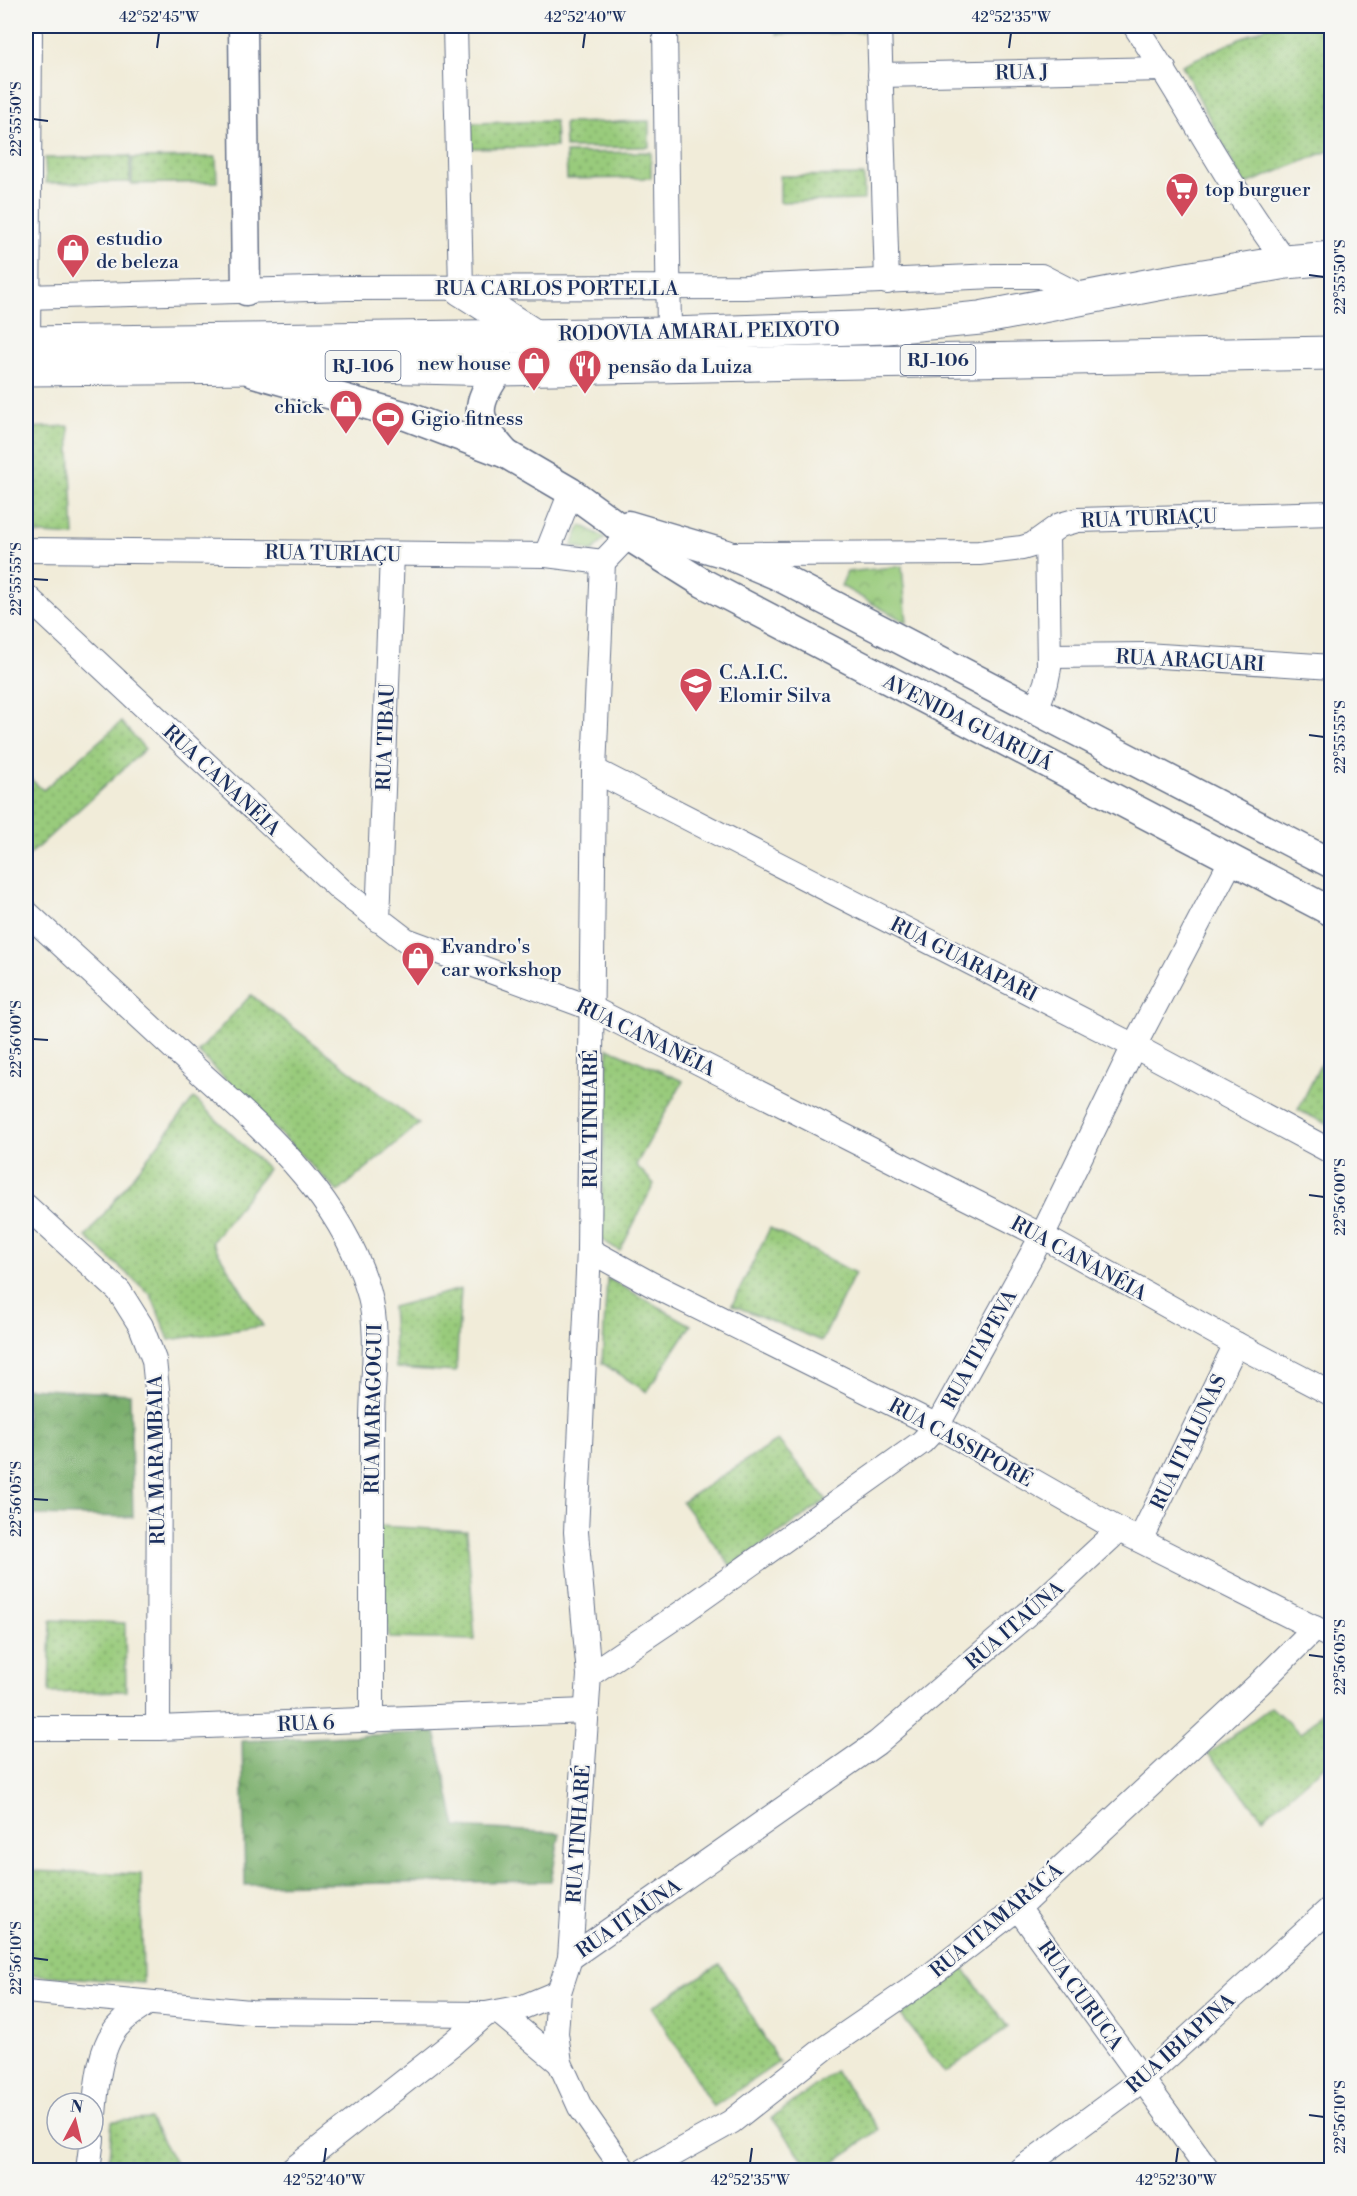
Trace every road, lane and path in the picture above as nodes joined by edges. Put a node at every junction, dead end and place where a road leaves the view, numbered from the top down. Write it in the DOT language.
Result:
graph roads {
  1 [pos="30,26"];
  2 [pos="243,26"];
  3 [pos="455,26"];
  4 [pos="664,26"];
  5 [pos="879,26"];
  6 [pos="1135,26"];
  7 [pos="1164,69"];
  8 [pos="880,75"];
  9 [pos="1332,258"];
  10 [pos="1286,262"];
  11 [pos="1332,278"];
  12 [pos="887,282"];
  13 [pos="669,287"];
  14 [pos="461,289"];
  15 [pos="246,291"];
  16 [pos="26,297"];
  17 [pos="1084,298"];
  18 [pos="1039,307"];
  19 [pos="669,334"];
  20 [pos="533,335"];
  21 [pos="1332,338"];
  22 [pos="26,351"];
  23 [pos="1332,353"];
  24 [pos="1184,355"];
  25 [pos="231,366"];
  26 [pos="500,369"];
  27 [pos="506,454"];
  28 [pos="570,492"];
  29 [pos="1332,513"];
  30 [pos="620,528"];
  31 [pos="1047,535"];
  32 [pos="26,550"];
  33 [pos="392,554"];
  34 [pos="726,554"];
  35 [pos="831,554"];
  36 [pos="546,555"];
  37 [pos="603,562"];
  38 [pos="806,590"];
  39 [pos="26,596"];
  40 [pos="787,628"];
  41 [pos="1049,656"];
  42 [pos="1332,667"];
  43 [pos="1036,710"];
  44 [pos="1080,733"];
  45 [pos="594,770"];
  46 [pos="1060,770"];
  47 [pos="1232,860"];
  48 [pos="1332,864"];
  49 [pos="26,912"];
  50 [pos="1332,912"];
  51 [pos="378,920"];
  52 [pos="591,1008"];
  53 [pos="1134,1046"];
  54 [pos="1332,1152"];
  55 [pos="26,1206"];
  56 [pos="1042,1236"];
  57 [pos="589,1250"];
  58 [pos="1236,1344"];
  59 [pos="1332,1394"];
  60 [pos="936,1426"];
  61 [pos="1129,1535"];
  62 [pos="1323,1632"];
  63 [pos="589,1675"];
  64 [pos="586,1711"];
  65 [pos="372,1720"];
  66 [pos="26,1728"];
  67 [pos="158,1728"];
  68 [pos="1332,1907"];
  69 [pos="1017,1908"];
  70 [pos="570,1958"];
  71 [pos="26,1991"];
  72 [pos="559,1992"];
  73 [pos="147,2003"];
  74 [pos="493,2013"];
  75 [pos="560,2062"];
  76 [pos="1142,2080"];
  77 [pos="97,2091"];
  78 [pos="90,2151"];
  79 [pos="88,2170"];
  80 [pos="292,2170"];
  81 [pos="624,2170"];
  82 [pos="645,2170"];
  83 [pos="1020,2170"];
  84 [pos="1208,2170"];
  1 -- 16 [label="street"];
  2 -- 15 [label="street"];
  3 -- 14 [label="street"];
  4 -- 13 [label="street"];
  5 -- 8 [label="street"];
  6 -- 7 [label="street"];
  7 -- 8 [label="street, RUA J"];
  7 -- 10 [label="street"];
  8 -- 12 [label="street"];
  9 -- 10 [label="highway, RODOVIA AMARAL PEIXOTO / RJ-106"];
  10 -- 17 [label="highway, RODOVIA AMARAL PEIXOTO / RJ-106"];
  11 -- 18 [label="highway"];
  12 -- 13 [label="street, RUA CARLOS PORTELLA"];
  12 -- 17 [label="street, RUA CARLOS PORTELLA"];
  13 -- 14 [label="street, RUA CARLOS PORTELLA"];
  13 -- 19 [label="street"];
  14 -- 15 [label="street, RUA CARLOS PORTELLA"];
  14 -- 20 [label="highway"];
  15 -- 16 [label="street, RUA CARLOS PORTELLA"];
  16 -- 22 [label="street"];
  17 -- 18 [label="highway, RODOVIA AMARAL PEIXOTO / RJ-106"];
  18 -- 19 [label="highway, RODOVIA AMARAL PEIXOTO / RJ-106"];
  19 -- 20 [label="highway, RODOVIA AMARAL PEIXOTO / RJ-106"];
  20 -- 22 [label="highway, RODOVIA AMARAL PEIXOTO / RJ-106"];
  21 -- 24 [label="highway"];
  22 -- 25 [label="highway, RODOVIA AMARAL PEIXOTO / RJ-106"];
  23 -- 24 [label="highway, RODOVIA AMARAL PEIXOTO / RJ-106"];
  24 -- 26 [label="highway, RODOVIA AMARAL PEIXOTO / RJ-106"];
  25 -- 26 [label="highway, RODOVIA AMARAL PEIXOTO / RJ-106"];
  25 -- 27 [label="street, AVENIDA GUARUJÁ"];
  26 -- 27 [label="street, AVENIDA GUARUJÁ"];
  27 -- 28 [label="street, AVENIDA GUARUJÁ"];
  28 -- 30 [label="street, AVENIDA GUARUJÁ"];
  28 -- 36 [label="street"];
  29 -- 31 [label="street, RUA TURIAÇU"];
  30 -- 34 [label="street, AVENIDA GUARUJÁ"];
  30 -- 37 [label="street"];
  30 -- 40 [label="street, AVENIDA GUARUJÁ"];
  31 -- 35 [label="street, RUA TURIAÇU"];
  31 -- 41 [label="street"];
  32 -- 33 [label="street, RUA TURIAÇU"];
  33 -- 36 [label="street, RUA TURIAÇU"];
  33 -- 51 [label="street, RUA TIBAU"];
  34 -- 35 [label="street, RUA TURIAÇU"];
  34 -- 38 [label="street, AVENIDA GUARUJÁ"];
  35 -- 38 [label="street"];
  36 -- 37 [label="street, RUA TURIAÇU"];
  37 -- 45 [label="street, RUA TINHARÉ"];
  38 -- 40 [label="street"];
  38 -- 43 [label="street, AVENIDA GUARUJÁ"];
  39 -- 51 [label="street, RUA CANANÉIA"];
  40 -- 46 [label="street, AVENIDA GUARUJÁ"];
  41 -- 42 [label="street, RUA ARAGUARI"];
  41 -- 43 [label="street"];
  43 -- 44 [label="street, AVENIDA GUARUJÁ"];
  44 -- 46 [label="street"];
  44 -- 48 [label="street, AVENIDA GUARUJÁ"];
  45 -- 52 [label="street, RUA TINHARÉ"];
  45 -- 53 [label="street, RUA GUARAPARI"];
  46 -- 47 [label="street, AVENIDA GUARUJÁ"];
  47 -- 50 [label="street, AVENIDA GUARUJÁ"];
  47 -- 53 [label="street, RUA ITAPEVA"];
  49 -- 65 [label="street, RUA MARAGOGUI"];
  51 -- 52 [label="street, RUA CANANÉIA"];
  52 -- 56 [label="street, RUA CANANÉIA"];
  52 -- 57 [label="street, RUA TINHARÉ"];
  53 -- 54 [label="street, RUA GUARAPARI"];
  53 -- 56 [label="street, RUA ITAPEVA"];
  55 -- 67 [label="street, RUA MARAMBAIA"];
  56 -- 58 [label="street, RUA CANANÉIA"];
  56 -- 60 [label="street, RUA ITAPEVA"];
  57 -- 60 [label="street, RUA CASSIPORÉ"];
  57 -- 63 [label="street, RUA TINHARÉ"];
  58 -- 59 [label="street, RUA CANANÉIA"];
  58 -- 61 [label="street, RUA ITALUNAS"];
  60 -- 61 [label="street, RUA CASSIPORÉ"];
  60 -- 63 [label="street, RUA ITAPEVA"];
  61 -- 62 [label="street, RUA CASSIPORÉ"];
  61 -- 70 [label="street, RUA ITAÚNA"];
  62 -- 69 [label="street, RUA ITAMARACÁ"];
  63 -- 64 [label="street"];
  64 -- 65 [label="street, RUA 6"];
  64 -- 70 [label="street, RUA TINHARÉ"];
  65 -- 67 [label="street, RUA 6"];
  66 -- 67 [label="street, RUA 6"];
  68 -- 76 [label="street, RUA IBIAPINA"];
  69 -- 76 [label="street, RUA CURUCA"];
  69 -- 82 [label="street, RUA ITAMARACÁ"];
  70 -- 72 [label="street, RUA ITAÚNA"];
  71 -- 73 [label="street"];
  72 -- 74 [label="street"];
  72 -- 75 [label="street, RUA ITAÚNA"];
  73 -- 74 [label="street"];
  73 -- 77 [label="street"];
  74 -- 75 [label="street"];
  74 -- 80 [label="street"];
  75 -- 81 [label="street"];
  76 -- 83 [label="street, RUA IBIAPINA"];
  76 -- 84 [label="street, RUA CURUCA"];
  78 -- 79 [label="street"];
}
